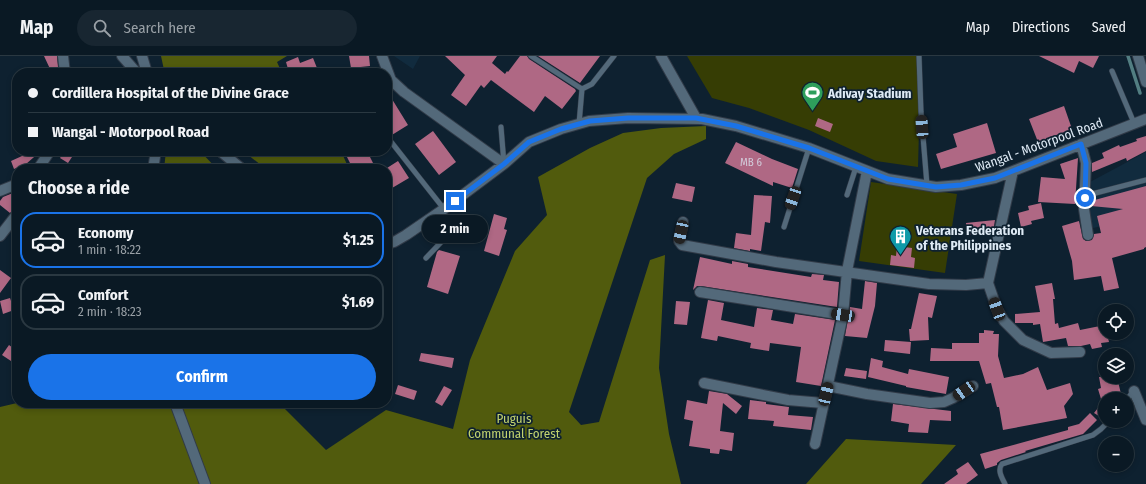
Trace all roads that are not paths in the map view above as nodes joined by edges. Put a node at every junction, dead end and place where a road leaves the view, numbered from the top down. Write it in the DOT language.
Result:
graph roads {
  1 [pos="63,56"];
  2 [pos="122,56"];
  3 [pos="142,56"];
  4 [pos="382,56"];
  5 [pos="531,56"];
  6 [pos="614,56"];
  7 [pos="661,56"];
  8 [pos="919,56"];
  9 [pos="1138,56"];
  10 [pos="64,68"];
  11 [pos="133,68"];
  12 [pos="145,68"];
  13 [pos="386,68"];
  14 [pos="1112,71"];
  15 [pos="392,81"];
  16 [pos="1146,82"];
  17 [pos="582,89"];
  18 [pos="696,118"];
  19 [pos="1146,119"];
  20 [pos="1134,123"];
  21 [pos="579,124"];
  22 [pos="500,127"];
  23 [pos="392,144"];
  24 [pos="1081,144"];
  25 [pos="809,148"];
  26 [pos="226,156"];
  27 [pos="236,164"];
  28 [pos="504,164"];
  29 [pos="856,167"];
  30 [pos="1014,170"];
  31 [pos="867,171"];
  32 [pos="1146,180"];
  33 [pos="927,185"];
  34 [pos="12,186"];
  35 [pos="0,191"];
  36 [pos="847,194"];
  37 [pos="1092,194"];
  38 [pos="444,209"];
  39 [pos="433,217"];
  40 [pos="12,220"];
  41 [pos="683,222"];
  42 [pos="784,227"];
  43 [pos="1088,235"];
  44 [pos="0,236"];
  45 [pos="392,243"];
  46 [pos="426,258"];
  47 [pos="847,271"];
  48 [pos="988,282"];
  49 [pos="700,292"];
  50 [pos="843,315"];
  51 [pos="1080,352"];
  52 [pos="704,383"];
  53 [pos="828,386"];
  54 [pos="972,386"];
  55 [pos="1134,391"];
  56 [pos="823,403"];
  57 [pos="177,408"];
  58 [pos="1146,420"];
  59 [pos="1102,428"];
  60 [pos="815,444"];
  61 [pos="205,484"];
  62 [pos="1005,484"];
  1 -- 10 [label="street"];
  2 -- 11 [label="street"];
  3 -- 12 [label="street"];
  4 -- 13 [label="street"];
  5 -- 17 [label="lane"];
  6 -- 17 [label="lane"];
  7 -- 18 [label="street"];
  8 -- 33 [label="lane"];
  9 -- 16 [label="street"];
  14 -- 20 [label="lane"];
  15 -- 28 [label="street"];
  17 -- 21 [label="lane"];
  18 -- 21 [label="street, Wangal - Motorpool Road"];
  18 -- 25 [label="street, Wangal - Motorpool Road"];
  19 -- 20 [label="street, Wangal - Motorpool Road"];
  20 -- 24 [label="street, Wangal - Motorpool Road"];
  21 -- 28 [label="street, Wangal - Motorpool Road"];
  22 -- 28 [label="lane"];
  23 -- 38 [label="lane"];
  24 -- 30 [label="street, Wangal - Motorpool Road"];
  24 -- 43 [label="street"];
  25 -- 29 [label="street, Wangal - Motorpool Road"];
  25 -- 42 [label="lane"];
  26 -- 27 [label="street"];
  28 -- 38 [label="street, Wangal - Motorpool Road"];
  29 -- 31 [label="street, Wangal - Motorpool Road"];
  29 -- 36 [label="lane"];
  30 -- 33 [label="street, Wangal - Motorpool Road"];
  30 -- 48 [label="street"];
  31 -- 33 [label="street, Wangal - Motorpool Road"];
  31 -- 47 [label="street"];
  32 -- 37 [label="lane"];
  34 -- 35 [label="street"];
  38 -- 39 [label="street, Wangal - Motorpool Road"];
  39 -- 45 [label="street, Wangal - Motorpool Road"];
  39 -- 46 [label="lane"];
  40 -- 44 [label="street"];
  41 -- 47 [label="street"];
  47 -- 48 [label="street"];
  47 -- 50 [label="street"];
  48 -- 51 [label="street"];
  49 -- 50 [label="street"];
  50 -- 53 [label="street"];
  52 -- 56 [label="street"];
  53 -- 54 [label="street"];
  53 -- 56 [label="street"];
  55 -- 58 [label="street"];
  56 -- 60 [label="street"];
  57 -- 61 [label="street"];
  59 -- 62 [label="lane"];
}
